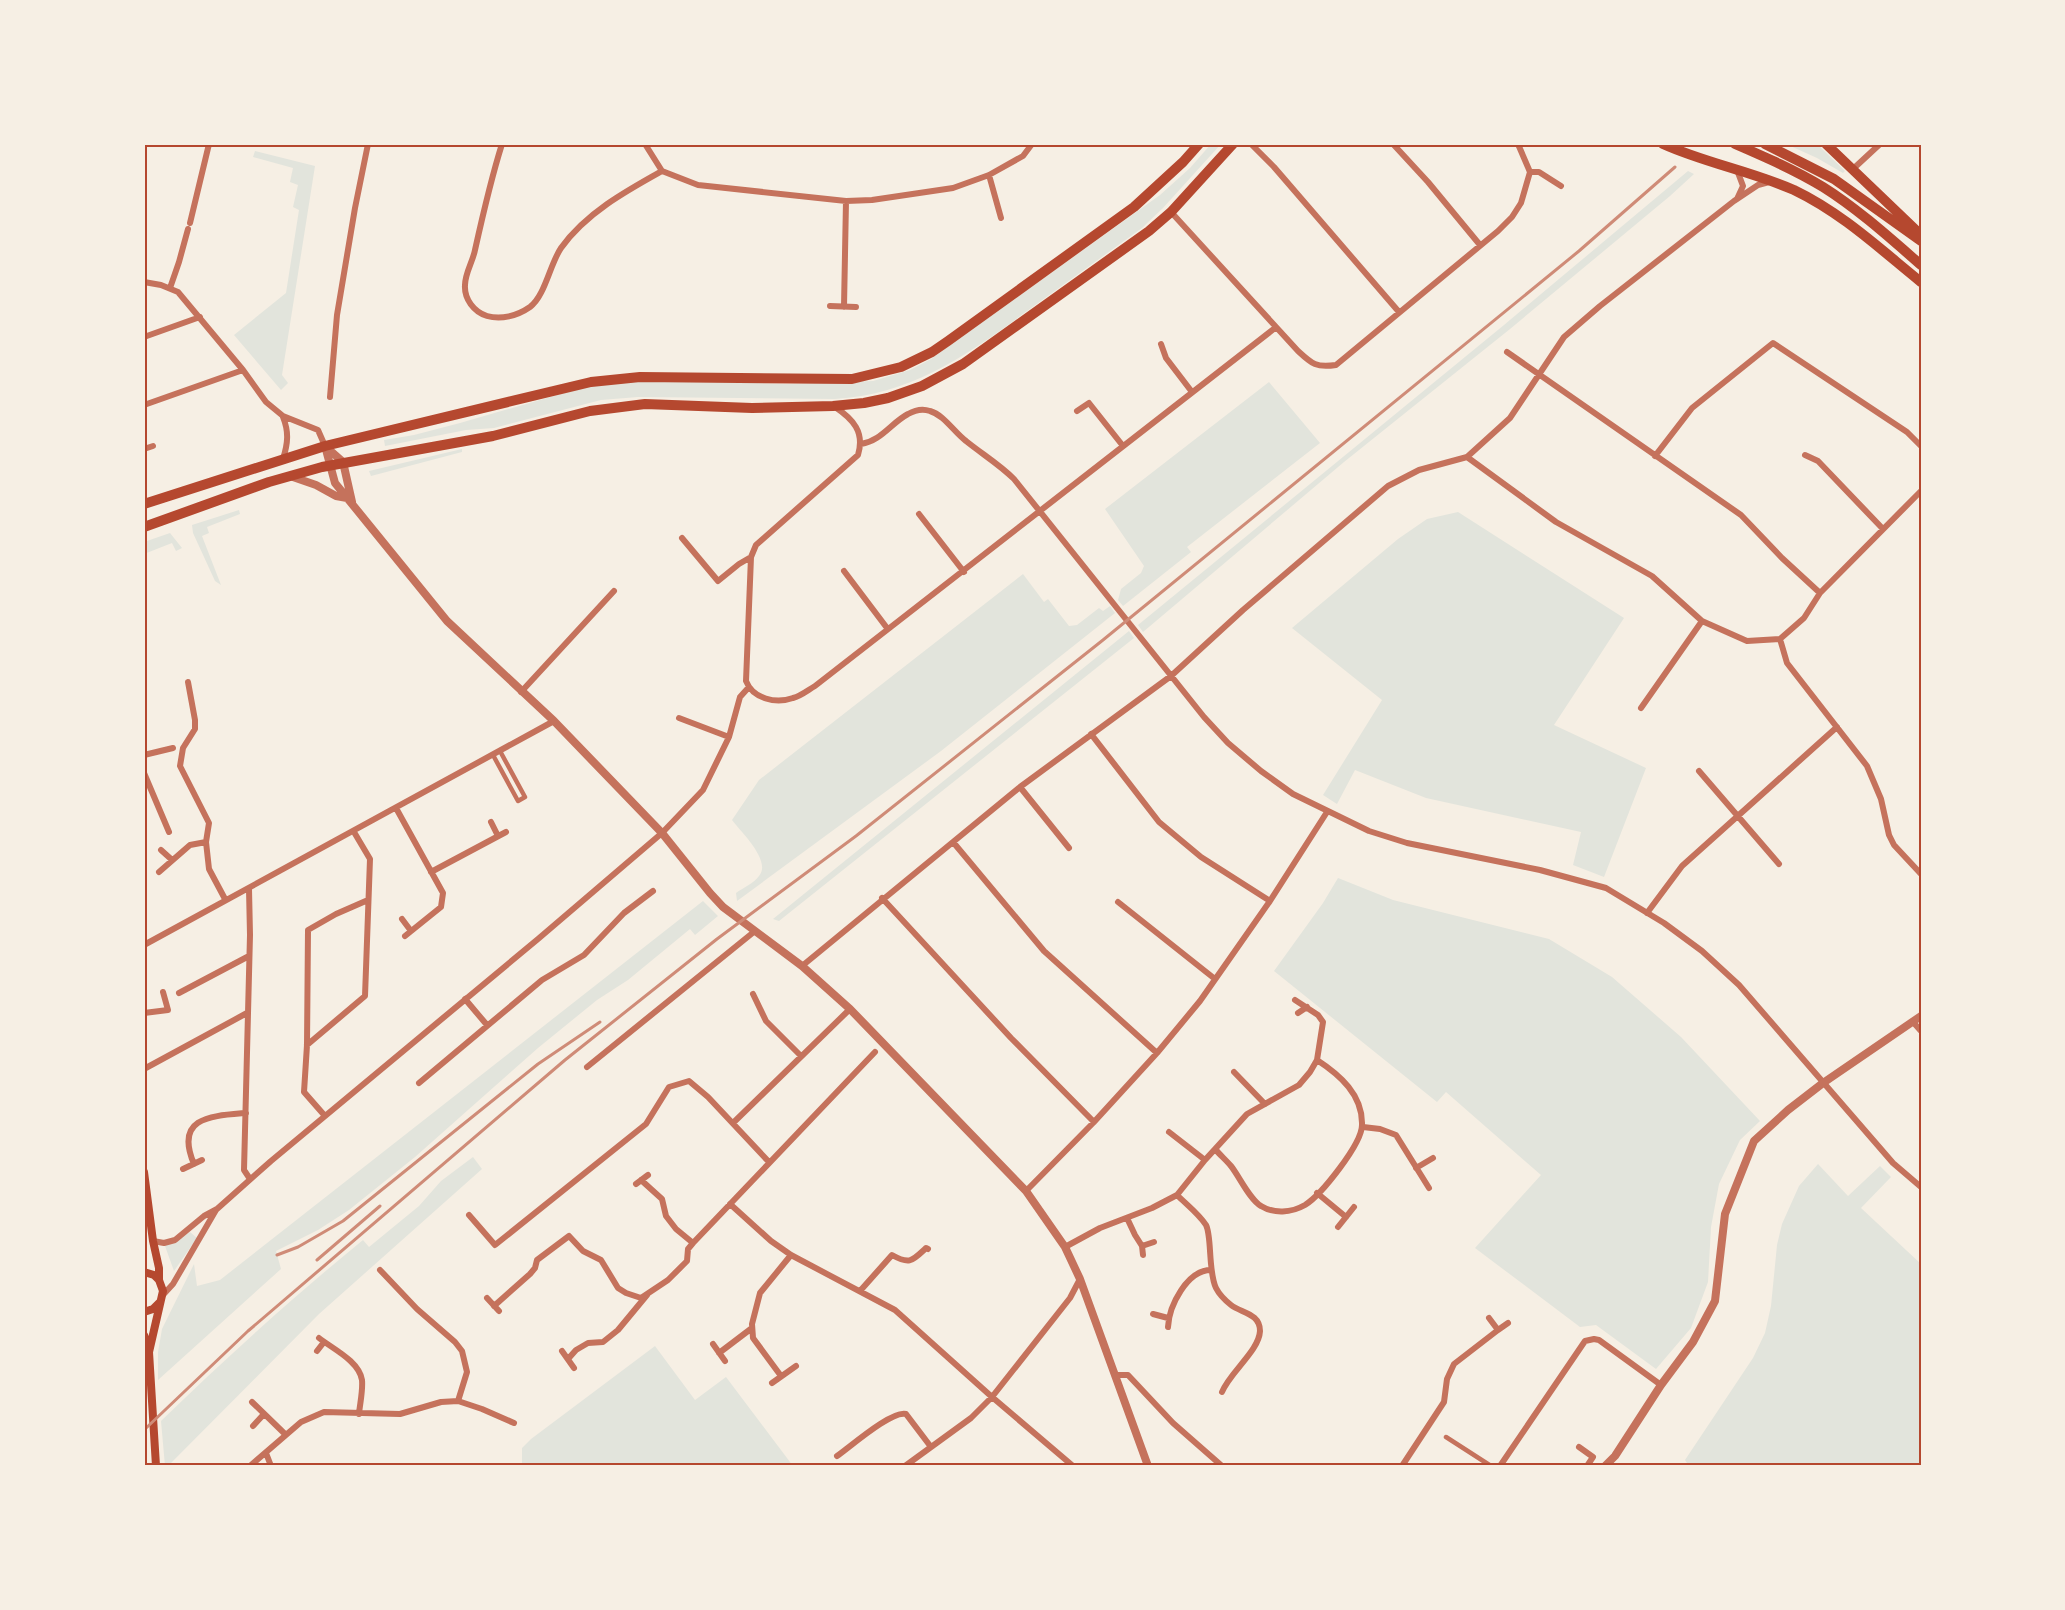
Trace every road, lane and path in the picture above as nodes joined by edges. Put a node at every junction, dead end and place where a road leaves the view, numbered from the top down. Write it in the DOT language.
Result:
graph roads {
  1 [pos="209,144"];
  2 [pos="368,144"];
  3 [pos="502,144"];
  4 [pos="645,144"];
  5 [pos="1032,144"];
  6 [pos="1199,144"];
  7 [pos="1233,144"];
  8 [pos="1251,144"];
  9 [pos="1393,144"];
  10 [pos="1518,144"];
  11 [pos="1662,144"];
  12 [pos="1736,144"];
  13 [pos="1765,144"];
  14 [pos="1826,144"];
  15 [pos="1868,144"];
  16 [pos="1877,146"];
  17 [pos="1735,168"];
  18 [pos="1853,169"];
  19 [pos="662,171"];
  20 [pos="1530,171"];
  21 [pos="989,175"];
  22 [pos="1772,182"];
  23 [pos="1561,186"];
  24 [pos="846,201"];
  25 [pos="1734,201"];
  26 [pos="1171,212"];
  27 [pos="1001,218"];
  28 [pos="1921,235"];
  29 [pos="1921,241"];
  30 [pos="1480,245"];
  31 [pos="1921,265"];
  32 [pos="144,282"];
  33 [pos="1921,282"];
  34 [pos="170,288"];
  35 [pos="830,306"];
  36 [pos="844,307"];
  37 [pos="856,308"];
  38 [pos="1400,312"];
  39 [pos="200,317"];
  40 [pos="1275,328"];
  41 [pos="144,337"];
  42 [pos="1161,344"];
  43 [pos="1507,352"];
  44 [pos="243,370"];
  45 [pos="1539,374"];
  46 [pos="1192,392"];
  47 [pos="330,397"];
  48 [pos="144,405"];
  49 [pos="833,406"];
  50 [pos="1077,411"];
  51 [pos="283,416"];
  52 [pos="861,444"];
  53 [pos="153,446"];
  54 [pos="325,446"];
  55 [pos="1123,446"];
  56 [pos="1921,446"];
  57 [pos="144,449"];
  58 [pos="1805,455"];
  59 [pos="1655,456"];
  60 [pos="1467,457"];
  61 [pos="283,459"];
  62 [pos="343,462"];
  63 [pos="330,465"];
  64 [pos="289,476"];
  65 [pos="1921,491"];
  66 [pos="350,501"];
  67 [pos="144,504"];
  68 [pos="1040,511"];
  69 [pos="919,514"];
  70 [pos="144,527"];
  71 [pos="1883,529"];
  72 [pos="682,538"];
  73 [pos="751,557"];
  74 [pos="844,571"];
  75 [pos="964,572"];
  76 [pos="614,591"];
  77 [pos="1820,593"];
  78 [pos="1702,621"];
  79 [pos="887,628"];
  80 [pos="1780,639"];
  81 [pos="1170,676"];
  82 [pos="188,682"];
  83 [pos="748,687"];
  84 [pos="521,692"];
  85 [pos="1641,708"];
  86 [pos="679,718"];
  87 [pos="554,722"];
  88 [pos="1837,727"];
  89 [pos="1090,734"];
  90 [pos="729,737"];
  91 [pos="173,748"];
  92 [pos="500,751"];
  93 [pos="144,755"];
  94 [pos="493,755"];
  95 [pos="1699,771"];
  96 [pos="144,773"];
  97 [pos="1020,787"];
  98 [pos="396,808"];
  99 [pos="1327,812"];
  100 [pos="1739,816"];
  101 [pos="491,822"];
  102 [pos="169,832"];
  103 [pos="354,832"];
  104 [pos="506,832"];
  105 [pos="662,833"];
  106 [pos="498,836"];
  107 [pos="206,842"];
  108 [pos="953,842"];
  109 [pos="1069,848"];
  110 [pos="161,850"];
  111 [pos="171,860"];
  112 [pos="1779,864"];
  113 [pos="159,872"];
  114 [pos="431,872"];
  115 [pos="1921,874"];
  116 [pos="249,889"];
  117 [pos="653,891"];
  118 [pos="644,898"];
  119 [pos="882,898"];
  120 [pos="225,899"];
  121 [pos="368,900"];
  122 [pos="1270,901"];
  123 [pos="1118,902"];
  124 [pos="649,904"];
  125 [pos="1647,913"];
  126 [pos="402,919"];
  127 [pos="753,929"];
  128 [pos="411,931"];
  129 [pos="405,936"];
  130 [pos="144,945"];
  131 [pos="249,956"];
  132 [pos="802,966"];
  133 [pos="1215,979"];
  134 [pos="163,992"];
  135 [pos="179,993"];
  136 [pos="753,994"];
  137 [pos="465,999"];
  138 [pos="1295,1000"];
  139 [pos="1307,1007"];
  140 [pos="850,1009"];
  141 [pos="144,1013"];
  142 [pos="247,1013"];
  143 [pos="1298,1013"];
  144 [pos="1921,1016"];
  145 [pos="1913,1022"];
  146 [pos="487,1025"];
  147 [pos="1921,1031"];
  148 [pos="307,1045"];
  149 [pos="875,1052"];
  150 [pos="1157,1053"];
  151 [pos="801,1056"];
  152 [pos="1317,1060"];
  153 [pos="587,1067"];
  154 [pos="144,1069"];
  155 [pos="1234,1072"];
  156 [pos="419,1083"];
  157 [pos="1823,1083"];
  158 [pos="1265,1104"];
  159 [pos="246,1113"];
  160 [pos="325,1116"];
  161 [pos="1094,1122"];
  162 [pos="733,1123"];
  163 [pos="1363,1127"];
  164 [pos="1168,1132"];
  165 [pos="1215,1149"];
  166 [pos="1433,1158"];
  167 [pos="202,1160"];
  168 [pos="1205,1160"];
  169 [pos="769,1162"];
  170 [pos="194,1164"];
  171 [pos="1416,1168"];
  172 [pos="183,1169"];
  173 [pos="144,1172"];
  174 [pos="648,1175"];
  175 [pos="250,1179"];
  176 [pos="1921,1187"];
  177 [pos="1429,1188"];
  178 [pos="1026,1191"];
  179 [pos="1317,1193"];
  180 [pos="1177,1195"];
  181 [pos="730,1204"];
  182 [pos="1354,1207"];
  183 [pos="217,1209"];
  184 [pos="469,1215"];
  185 [pos="1346,1217"];
  186 [pos="1127,1218"];
  187 [pos="1338,1227"];
  188 [pos="153,1241"];
  189 [pos="1154,1242"];
  190 [pos="693,1243"];
  191 [pos="1142,1246"];
  192 [pos="1065,1247"];
  193 [pos="928,1249"];
  194 [pos="790,1255"];
  195 [pos="1143,1255"];
  196 [pos="380,1270"];
  197 [pos="1211,1270"];
  198 [pos="144,1272"];
  199 [pos="1080,1279"];
  200 [pos="159,1280"];
  201 [pos="860,1291"];
  202 [pos="648,1295"];
  203 [pos="162,1298"];
  204 [pos="487,1298"];
  205 [pos="144,1312"];
  206 [pos="1153,1314"];
  207 [pos="1168,1318"];
  208 [pos="1489,1318"];
  209 [pos="1508,1323"];
  210 [pos="1168,1327"];
  211 [pos="752,1328"];
  212 [pos="1498,1330"];
  213 [pos="144,1338"];
  214 [pos="713,1344"];
  215 [pos="317,1350"];
  216 [pos="562,1351"];
  217 [pos="149,1352"];
  218 [pos="719,1353"];
  219 [pos="568,1359"];
  220 [pos="725,1361"];
  221 [pos="796,1366"];
  222 [pos="574,1368"];
  223 [pos="1116,1375"];
  224 [pos="781,1376"];
  225 [pos="772,1383"];
  226 [pos="1661,1385"];
  227 [pos="1222,1392"];
  228 [pos="992,1397"];
  229 [pos="458,1401"];
  230 [pos="252,1402"];
  231 [pos="264,1414"];
  232 [pos="359,1414"];
  233 [pos="514,1423"];
  234 [pos="253,1426"];
  235 [pos="286,1435"];
  236 [pos="1446,1437"];
  237 [pos="931,1447"];
  238 [pos="1579,1447"];
  239 [pos="266,1453"];
  240 [pos="837,1456"];
  241 [pos="1615,1456"];
  242 [pos="156,1466"];
  243 [pos="250,1466"];
  244 [pos="271,1466"];
  245 [pos="905,1466"];
  246 [pos="1073,1466"];
  247 [pos="1148,1466"];
  248 [pos="1222,1466"];
  249 [pos="1402,1466"];
  250 [pos="1491,1466"];
  251 [pos="1500,1466"];
  252 [pos="1587,1466"];
  253 [pos="1605,1466"];
  254 [pos="1613,1466"];
  1 -- 34 [label="street"];
  2 -- 47 [label="street"];
  3 -- 19 [label="street"];
  4 -- 19 [label="street"];
  5 -- 21 [label="street"];
  6 -- 54 [label="highway"];
  7 -- 26 [label="highway"];
  8 -- 38 [label="street"];
  9 -- 30 [label="street"];
  10 -- 20 [label="street"];
  11 -- 17 [label="highway"];
  12 -- 31 [label="highway"];
  13 -- 29 [label="highway"];
  14 -- 18 [label="highway"];
  15 -- 16 [label="street"];
  16 -- 18 [label="street"];
  17 -- 22 [label="highway"];
  17 -- 25 [label="street"];
  18 -- 28 [label="highway"];
  19 -- 24 [label="street"];
  20 -- 23 [label="street"];
  20 -- 30 [label="street"];
  21 -- 24 [label="street"];
  21 -- 27 [label="street"];
  22 -- 25 [label="street"];
  22 -- 33 [label="highway"];
  24 -- 36 [label="street"];
  25 -- 45 [label="street"];
  26 -- 40 [label="street"];
  26 -- 49 [label="highway"];
  30 -- 38 [label="street"];
  32 -- 34 [label="street"];
  34 -- 39 [label="street"];
  35 -- 36 [label="street"];
  36 -- 37 [label="street"];
  38 -- 40 [label="street"];
  39 -- 41 [label="street"];
  39 -- 44 [label="street"];
  40 -- 46 [label="street"];
  42 -- 46 [label="street"];
  43 -- 45 [label="street"];
  44 -- 48 [label="street"];
  44 -- 51 [label="street"];
  45 -- 59 [label="street"];
  45 -- 60 [label="street"];
  46 -- 55 [label="street"];
  49 -- 52 [label="street"];
  49 -- 62 [label="highway"];
  50 -- 55 [label="street"];
  51 -- 54 [label="street"];
  51 -- 61 [label="street"];
  52 -- 68 [label="street"];
  52 -- 73 [label="street"];
  53 -- 57 [label="street"];
  54 -- 61 [label="highway"];
  54 -- 62 [label="street"];
  54 -- 63 [label="street"];
  55 -- 68 [label="street"];
  56 -- 59 [label="street"];
  58 -- 71 [label="street"];
  59 -- 77 [label="street"];
  60 -- 78 [label="street"];
  60 -- 81 [label="street"];
  61 -- 67 [label="highway"];
  62 -- 63 [label="highway"];
  62 -- 66 [label="street"];
  63 -- 64 [label="highway"];
  63 -- 66 [label="street"];
  64 -- 66 [label="street"];
  64 -- 70 [label="highway"];
  65 -- 71 [label="street"];
  66 -- 84 [label="street"];
  68 -- 75 [label="street"];
  68 -- 81 [label="street"];
  69 -- 75 [label="street"];
  71 -- 77 [label="street"];
  72 -- 73 [label="street"];
  73 -- 83 [label="street"];
  74 -- 79 [label="street"];
  75 -- 79 [label="street"];
  76 -- 84 [label="street"];
  77 -- 80 [label="street"];
  78 -- 80 [label="street"];
  78 -- 85 [label="street"];
  79 -- 83 [label="street"];
  80 -- 88 [label="street"];
  81 -- 89 [label="street"];
  81 -- 99 [label="street"];
  82 -- 107 [label="street"];
  83 -- 90 [label="street"];
  84 -- 87 [label="street"];
  86 -- 90 [label="street"];
  87 -- 92 [label="street"];
  87 -- 105 [label="street"];
  88 -- 100 [label="street"];
  88 -- 115 [label="street"];
  89 -- 97 [label="street"];
  89 -- 122 [label="street"];
  90 -- 105 [label="street"];
  91 -- 93 [label="street"];
  92 -- 94 [label="street"];
  92 -- 94 [label="street"];
  94 -- 98 [label="street"];
  95 -- 100 [label="street"];
  96 -- 102 [label="street"];
  97 -- 108 [label="street"];
  97 -- 109 [label="street"];
  98 -- 103 [label="street"];
  98 -- 114 [label="street"];
  99 -- 122 [label="street"];
  99 -- 125 [label="street"];
  100 -- 112 [label="street"];
  100 -- 125 [label="street"];
  101 -- 106 [label="street"];
  103 -- 116 [label="street"];
  103 -- 121 [label="street"];
  104 -- 106 [label="street"];
  105 -- 127 [label="street"];
  105 -- 137 [label="street"];
  106 -- 114 [label="street"];
  107 -- 111 [label="street"];
  107 -- 120 [label="street"];
  108 -- 119 [label="street"];
  108 -- 150 [label="street"];
  110 -- 111 [label="street"];
  111 -- 113 [label="street"];
  114 -- 128 [label="street"];
  116 -- 120 [label="street"];
  116 -- 131 [label="street"];
  117 -- 118 [label="street"];
  118 -- 124 [label="street"];
  118 -- 146 [label="street"];
  119 -- 132 [label="street"];
  119 -- 161 [label="street"];
  120 -- 130 [label="street"];
  121 -- 148 [label="street"];
  121 -- 148 [label="street"];
  122 -- 133 [label="street"];
  123 -- 133 [label="street"];
  125 -- 157 [label="street"];
  126 -- 128 [label="street"];
  127 -- 132 [label="street"];
  127 -- 153 [label="street"];
  128 -- 129 [label="street"];
  131 -- 135 [label="street"];
  131 -- 142 [label="street"];
  132 -- 140 [label="street"];
  133 -- 150 [label="street"];
  134 -- 141 [label="street"];
  136 -- 151 [label="street"];
  137 -- 146 [label="street"];
  137 -- 160 [label="street"];
  138 -- 139 [label="street"];
  139 -- 143 [label="street"];
  139 -- 152 [label="street"];
  140 -- 151 [label="street"];
  140 -- 178 [label="street"];
  142 -- 154 [label="street"];
  142 -- 159 [label="street"];
  144 -- 145 [label="street"];
  145 -- 147 [label="street"];
  145 -- 157 [label="street"];
  146 -- 156 [label="street"];
  148 -- 160 [label="street"];
  149 -- 169 [label="street"];
  150 -- 161 [label="street"];
  151 -- 162 [label="street"];
  152 -- 158 [label="street"];
  152 -- 163 [label="street"];
  155 -- 158 [label="street"];
  157 -- 176 [label="street"];
  157 -- 226 [label="street"];
  158 -- 165 [label="street"];
  159 -- 170 [label="street"];
  159 -- 175 [label="street"];
  160 -- 175 [label="street"];
  161 -- 178 [label="street"];
  162 -- 169 [label="street"];
  162 -- 184 [label="street"];
  163 -- 171 [label="street"];
  163 -- 179 [label="street"];
  164 -- 168 [label="street"];
  165 -- 168 [label="street"];
  165 -- 179 [label="street"];
  166 -- 171 [label="street"];
  167 -- 170 [label="street"];
  168 -- 180 [label="street"];
  169 -- 181 [label="street"];
  170 -- 172 [label="street"];
  171 -- 177 [label="street"];
  173 -- 188 [label="main road"];
  174 -- 190 [label="street"];
  175 -- 183 [label="street"];
  178 -- 192 [label="street"];
  179 -- 185 [label="street"];
  180 -- 186 [label="street"];
  180 -- 197 [label="street"];
  181 -- 190 [label="street"];
  181 -- 194 [label="street"];
  182 -- 185 [label="street"];
  183 -- 188 [label="street"];
  183 -- 203 [label="street"];
  185 -- 187 [label="street"];
  186 -- 191 [label="street"];
  186 -- 192 [label="street"];
  188 -- 200 [label="main road"];
  189 -- 191 [label="street"];
  190 -- 202 [label="street"];
  191 -- 195 [label="street"];
  192 -- 199 [label="street"];
  193 -- 201 [label="street"];
  194 -- 201 [label="street"];
  194 -- 211 [label="street"];
  196 -- 229 [label="street"];
  197 -- 207 [label="street"];
  197 -- 227 [label="street"];
  198 -- 200 [label="main road"];
  199 -- 223 [label="street"];
  199 -- 228 [label="street"];
  200 -- 203 [label="main road"];
  201 -- 228 [label="street"];
  202 -- 204 [label="street"];
  202 -- 219 [label="street"];
  203 -- 205 [label="main road"];
  203 -- 217 [label="main road"];
  206 -- 207 [label="street"];
  207 -- 210 [label="street"];
  208 -- 212 [label="street"];
  209 -- 212 [label="street"];
  211 -- 218 [label="street"];
  211 -- 224 [label="street"];
  212 -- 249 [label="street"];
  213 -- 217 [label="main road"];
  214 -- 218 [label="street"];
  215 -- 232 [label="street"];
  216 -- 219 [label="street"];
  217 -- 242 [label="main road"];
  218 -- 220 [label="street"];
  219 -- 222 [label="street"];
  221 -- 224 [label="street"];
  223 -- 247 [label="street"];
  223 -- 248 [label="street"];
  224 -- 225 [label="street"];
  226 -- 241 [label="street"];
  226 -- 251 [label="street"];
  228 -- 237 [label="street"];
  228 -- 246 [label="street"];
  229 -- 232 [label="street"];
  229 -- 233 [label="street"];
  230 -- 231 [label="street"];
  231 -- 234 [label="street"];
  231 -- 235 [label="street"];
  232 -- 235 [label="street"];
  235 -- 239 [label="street"];
  236 -- 250 [label="street"];
  237 -- 240 [label="street"];
  237 -- 245 [label="street"];
  238 -- 252 [label="street"];
  239 -- 243 [label="street"];
  239 -- 244 [label="street"];
  241 -- 253 [label="street"];
  241 -- 254 [label="street"];
}
